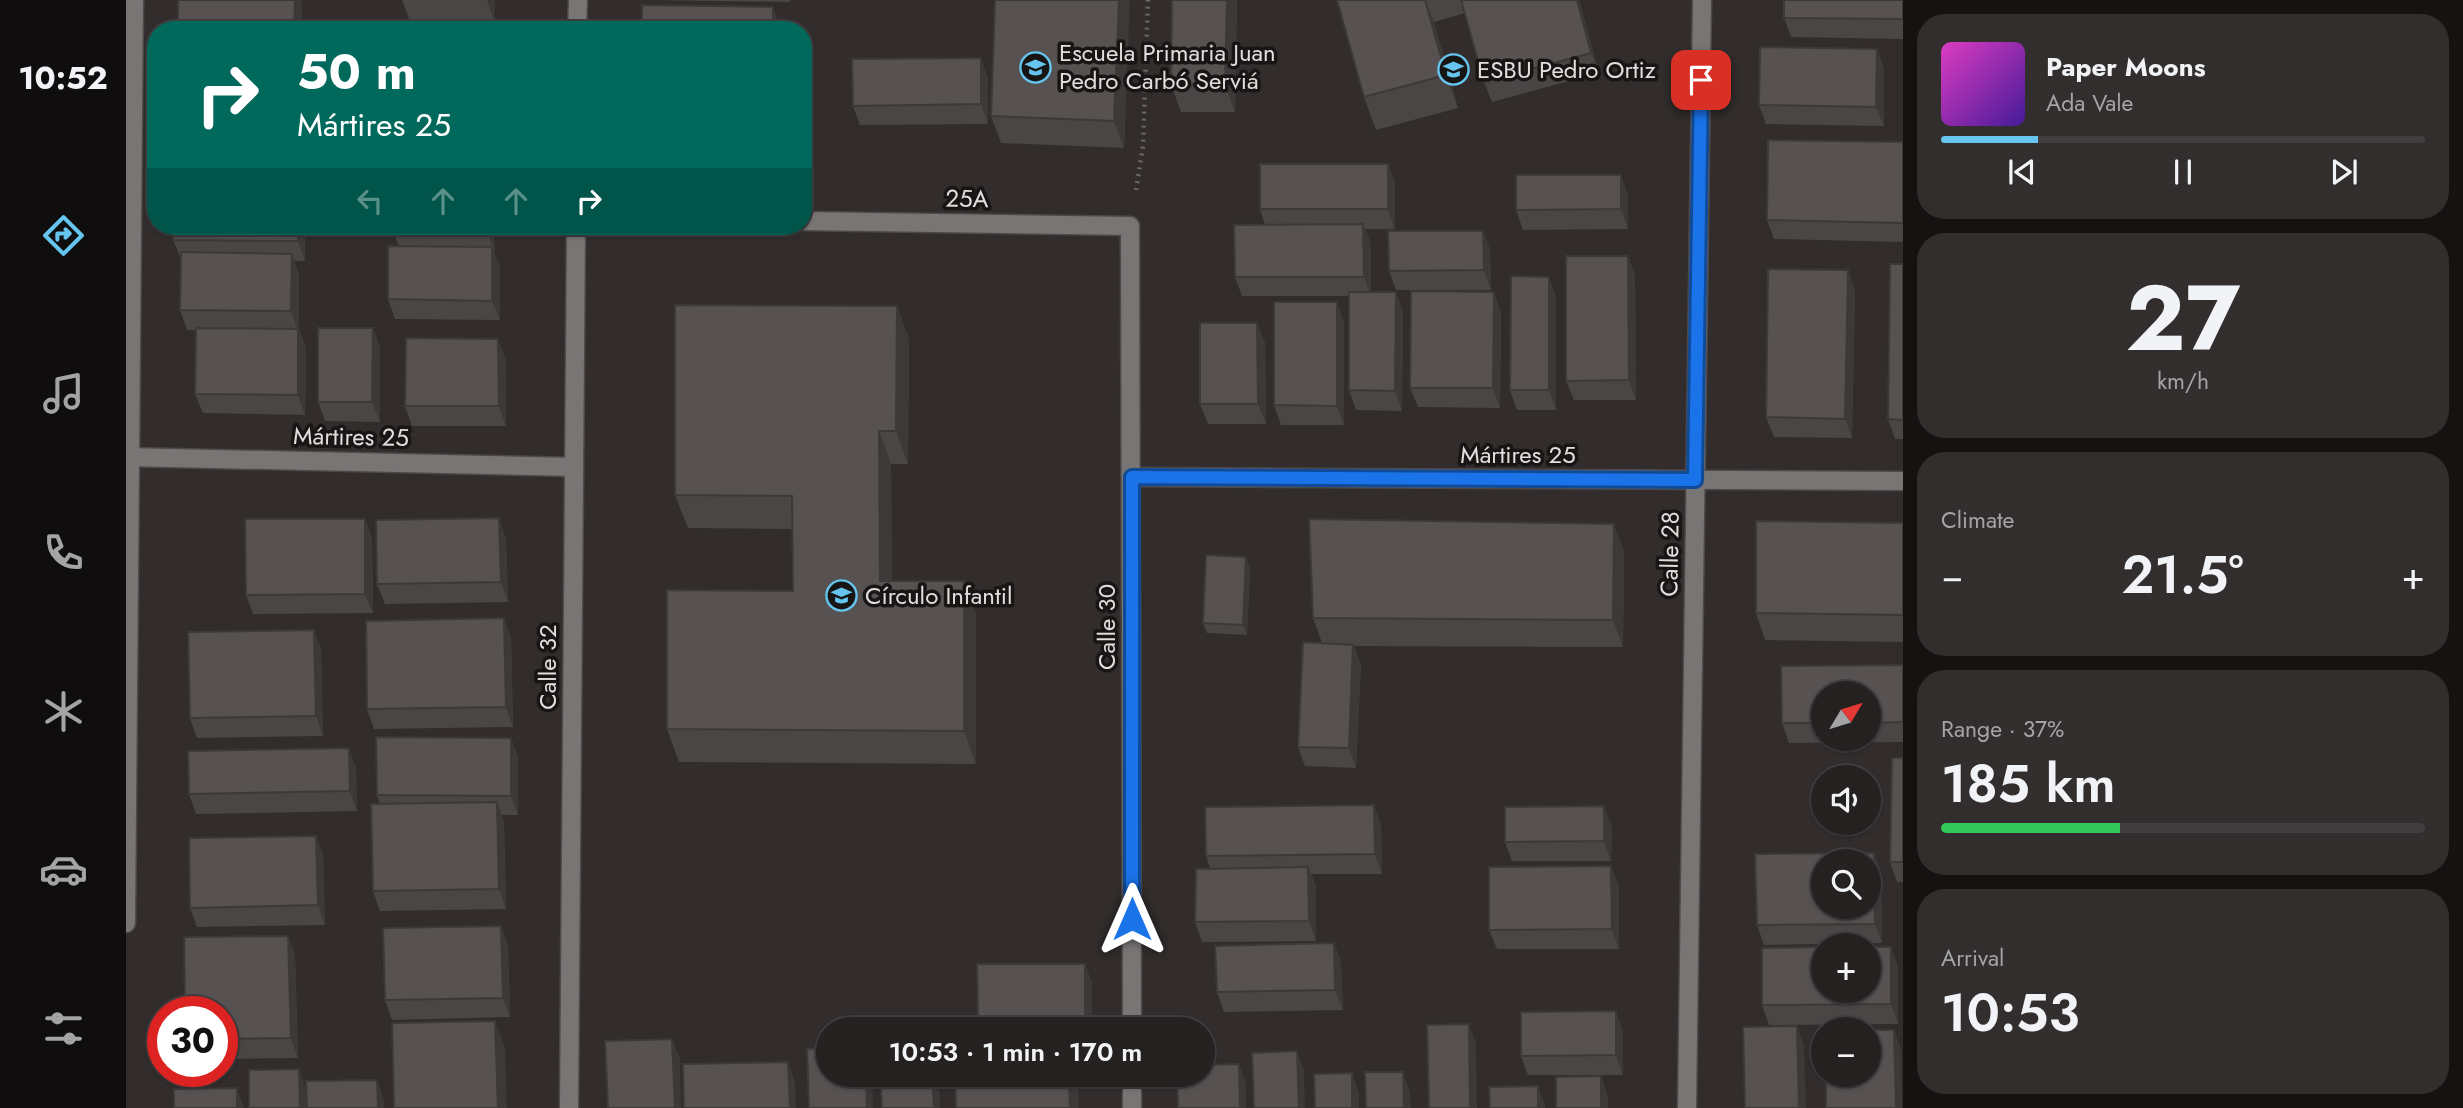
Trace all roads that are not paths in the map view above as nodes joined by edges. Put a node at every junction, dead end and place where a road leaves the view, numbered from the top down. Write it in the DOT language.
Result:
graph roads {
  1 [pos="134,0"];
  2 [pos="578,0"];
  3 [pos="1702,0"];
  4 [pos="577,21"];
  5 [pos="812,221"];
  6 [pos="1130,226"];
  7 [pos="576,235"];
  8 [pos="128,457"];
  9 [pos="574,467"];
  10 [pos="1132,477"];
  11 [pos="1695,480"];
  12 [pos="1903,481"];
  13 [pos="126,923"];
  14 [pos="1132,1017"];
  15 [pos="1132,1087"];
  16 [pos="569,1108"];
  17 [pos="1132,1108"];
  18 [pos="1687,1108"];
  1 -- 8 [label="street"];
  2 -- 4 [label="street"];
  3 -- 11 [label="street, Calle 28"];
  5 -- 6 [label="street, 25A"];
  6 -- 10 [label="street, Calle 30"];
  7 -- 9 [label="street, Calle 32"];
  8 -- 9 [label="street, Mártires 25"];
  8 -- 13 [label="street"];
  9 -- 16 [label="street, Calle 32"];
  10 -- 11 [label="street, Mártires 25"];
  10 -- 14 [label="street, Calle 30"];
  11 -- 12 [label="street, Mártires 25"];
  11 -- 18 [label="street, Calle 28"];
  15 -- 17 [label="street"];
}
